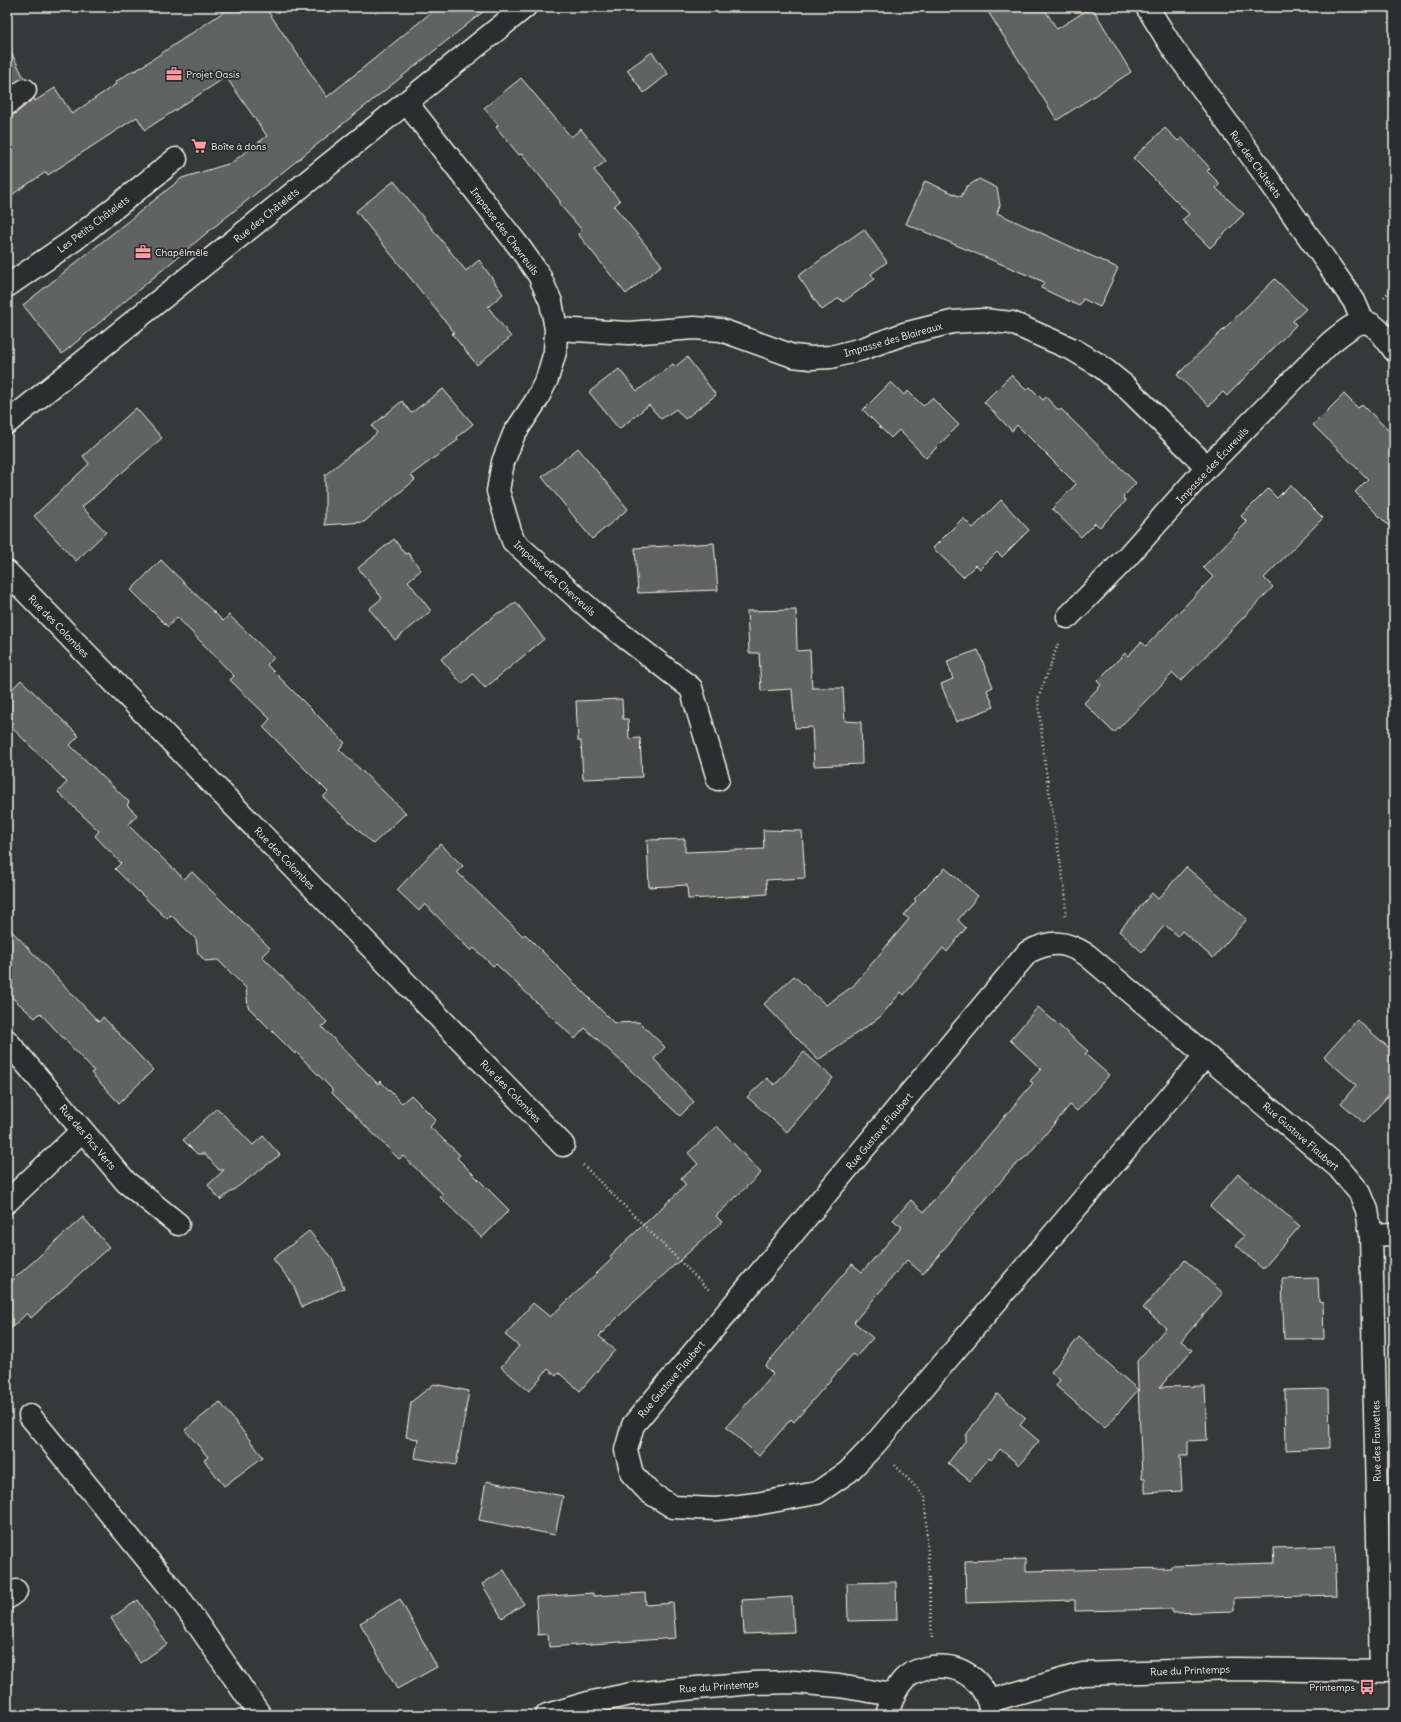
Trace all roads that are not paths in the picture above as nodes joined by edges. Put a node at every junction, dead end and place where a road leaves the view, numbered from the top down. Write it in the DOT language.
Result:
graph roads {
  1 [pos="525,7"];
  2 [pos="1147,7"];
  3 [pos="24,90"];
  4 [pos="406,102"];
  5 [pos="7,104"];
  6 [pos="176,159"];
  7 [pos="7,286"];
  8 [pos="1363,322"];
  9 [pos="556,329"];
  10 [pos="1394,350"];
  11 [pos="8,421"];
  12 [pos="1207,467"];
  13 [pos="7,572"];
  14 [pos="1068,617"];
  15 [pos="718,779"];
  16 [pos="7,1041"];
  17 [pos="1206,1054"];
  18 [pos="82,1131"];
  19 [pos="563,1145"];
  20 [pos="7,1202"];
  21 [pos="178,1224"];
  22 [pos="1394,1234"];
  23 [pos="1371,1235"];
  24 [pos="30,1416"];
  25 [pos="1388,1670"];
  26 [pos="890,1705"];
  27 [pos="990,1708"];
  28 [pos="260,1715"];
  29 [pos="547,1715"];
  1 -- 4 [label="street, Rue des Châtelets"];
  2 -- 8 [label="street, Rue des Châtelets"];
  3 -- 5 [label="street"];
  4 -- 9 [label="street, Impasse des Chevreuils"];
  4 -- 11 [label="street, Rue des Châtelets"];
  6 -- 7 [label="street, Les Petits Châtelets"];
  8 -- 10 [label="street"];
  8 -- 12 [label="street, Impasse des Écureuils"];
  9 -- 12 [label="street, Impasse des Blaireaux"];
  9 -- 15 [label="street, Impasse des Chevreuils"];
  12 -- 14 [label="street, Impasse des Écureuils"];
  13 -- 19 [label="street, Rue des Colombes"];
  16 -- 18 [label="street, Rue des Pics Verts"];
  17 -- 17 [label="street, Rue Gustave Flaubert"];
  17 -- 23 [label="street, Rue Gustave Flaubert"];
  18 -- 20 [label="street"];
  18 -- 21 [label="street, Rue des Pics Verts"];
  22 -- 23 [label="street"];
  23 -- 25 [label="street, Rue des Fauvettes"];
  24 -- 28 [label="street"];
  25 -- 27 [label="street, Rue du Printemps"];
  26 -- 27 [label="street"];
  26 -- 29 [label="street, Rue du Printemps"];
}
